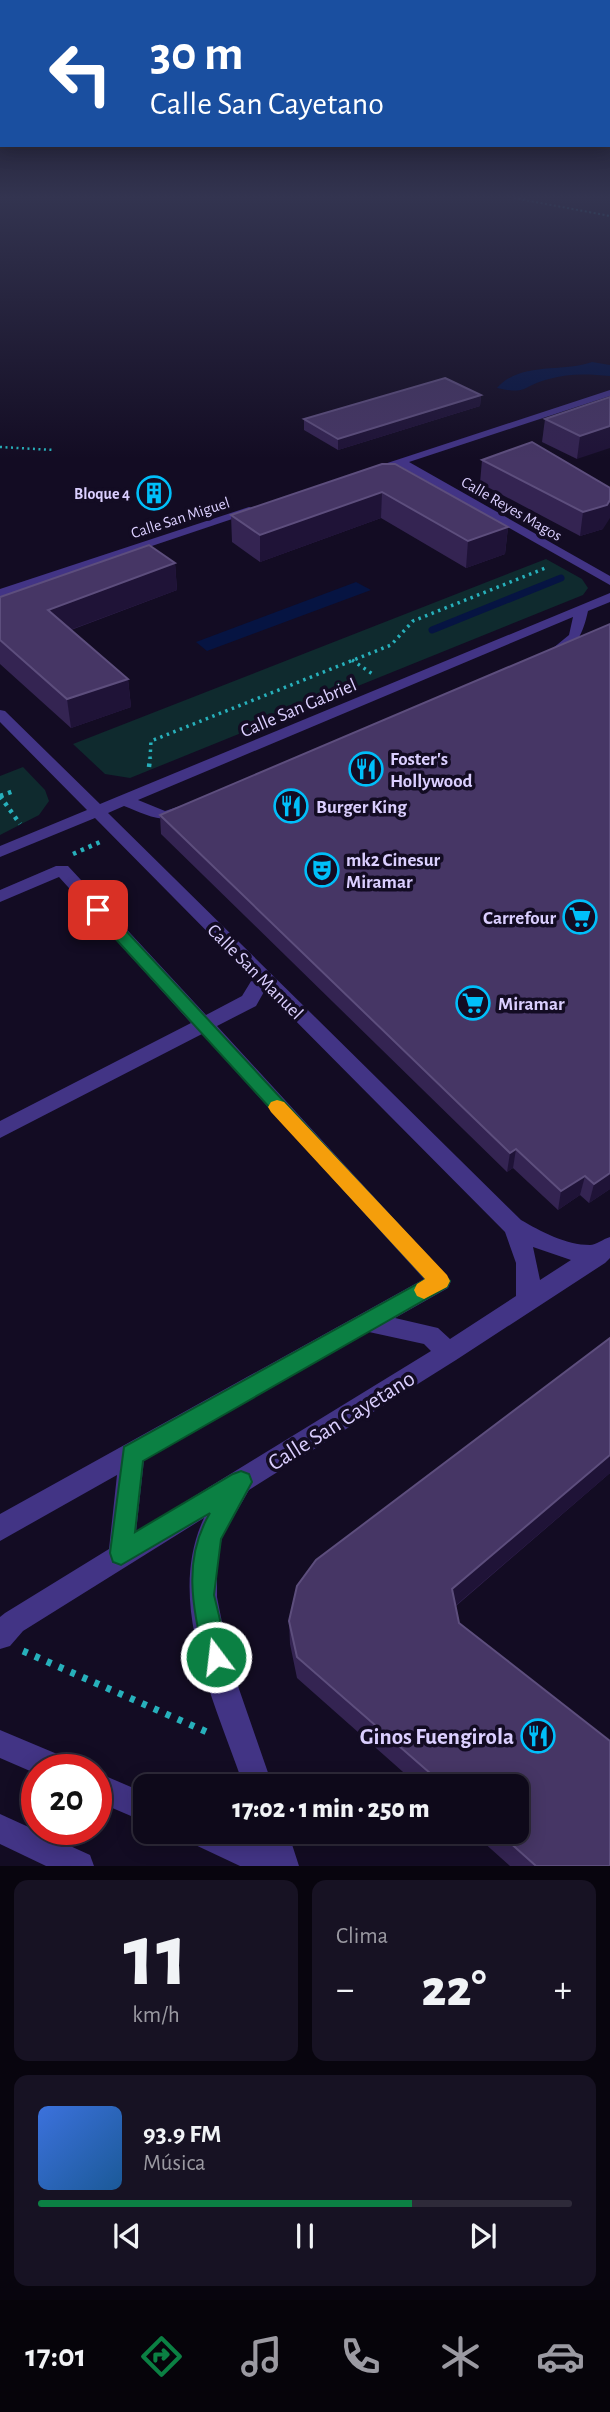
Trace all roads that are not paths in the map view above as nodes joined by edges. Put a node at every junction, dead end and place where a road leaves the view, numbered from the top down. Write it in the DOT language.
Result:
graph roads {
  1 [pos="610,393"];
  2 [pos="399,461"];
  3 [pos="355,475"];
  4 [pos="265,505"];
  5 [pos="610,581"];
  6 [pos="0,593"];
  7 [pos="610,597"];
  8 [pos="582,609"];
  9 [pos="543,657"];
  10 [pos="0,714"];
  11 [pos="122,800"];
  12 [pos="202,803"];
  13 [pos="97,811"];
  14 [pos="0,852"];
  15 [pos="0,896"];
  16 [pos="263,977"];
  17 [pos="203,1027"];
  18 [pos="0,1130"];
  19 [pos="513,1226"];
  20 [pos="604,1251"];
  21 [pos="526,1302"];
  22 [pos="367,1322"];
  23 [pos="448,1353"];
  24 [pos="132,1455"];
  25 [pos="241,1482"];
  26 [pos="0,1528"];
  27 [pos="121,1553"];
  28 [pos="6,1641"];
  29 [pos="0,1744"];
  30 [pos="24,1754"];
  31 [pos="255,1774"];
  32 [pos="112,1793"];
  33 [pos="133,1803"];
  34 [pos="0,1829"];
  35 [pos="225,1844"];
  36 [pos="277,1844"];
  37 [pos="79,1866"];
  38 [pos="273,1866"];
  39 [pos="284,1866"];
  1 -- 2 [label="street"];
  2 -- 3 [label="street"];
  2 -- 5 [label="street, Calle Reyes Magos"];
  4 -- 6 [label="street, Calle San Miguel"];
  7 -- 8 [label="street, Calle San Gabriel"];
  8 -- 9 [label="street"];
  8 -- 11 [label="street, Calle San Gabriel"];
  10 -- 13 [label="street, Calle San Manuel"];
  11 -- 12 [label="street"];
  11 -- 13 [label="street, Calle San Gabriel"];
  13 -- 14 [label="street, Calle San Gabriel"];
  13 -- 16 [label="street, Calle San Manuel"];
  15 -- 17 [label="street"];
  16 -- 17 [label="street"];
  16 -- 19 [label="street, Calle San Manuel"];
  17 -- 18 [label="street"];
  17 -- 22 [label="street"];
  19 -- 20 [label="street, Calle San Manuel"];
  19 -- 21 [label="street, Calle San Manuel"];
  20 -- 21 [label="street, Calle San Cayetano"];
  21 -- 23 [label="street, Calle San Cayetano"];
  22 -- 23 [label="street"];
  22 -- 24 [label="street"];
  23 -- 25 [label="street, Calle San Cayetano"];
  24 -- 26 [label="street"];
  24 -- 27 [label="street"];
  25 -- 27 [label="street, Calle San Cayetano"];
  25 -- 31 [label="street"];
  27 -- 28 [label="street, Calle San Cayetano"];
  29 -- 30 [label="street"];
  32 -- 33 [label="street"];
  34 -- 37 [label="street"];
  35 -- 38 [label="street"];
  36 -- 39 [label="street"];
}
